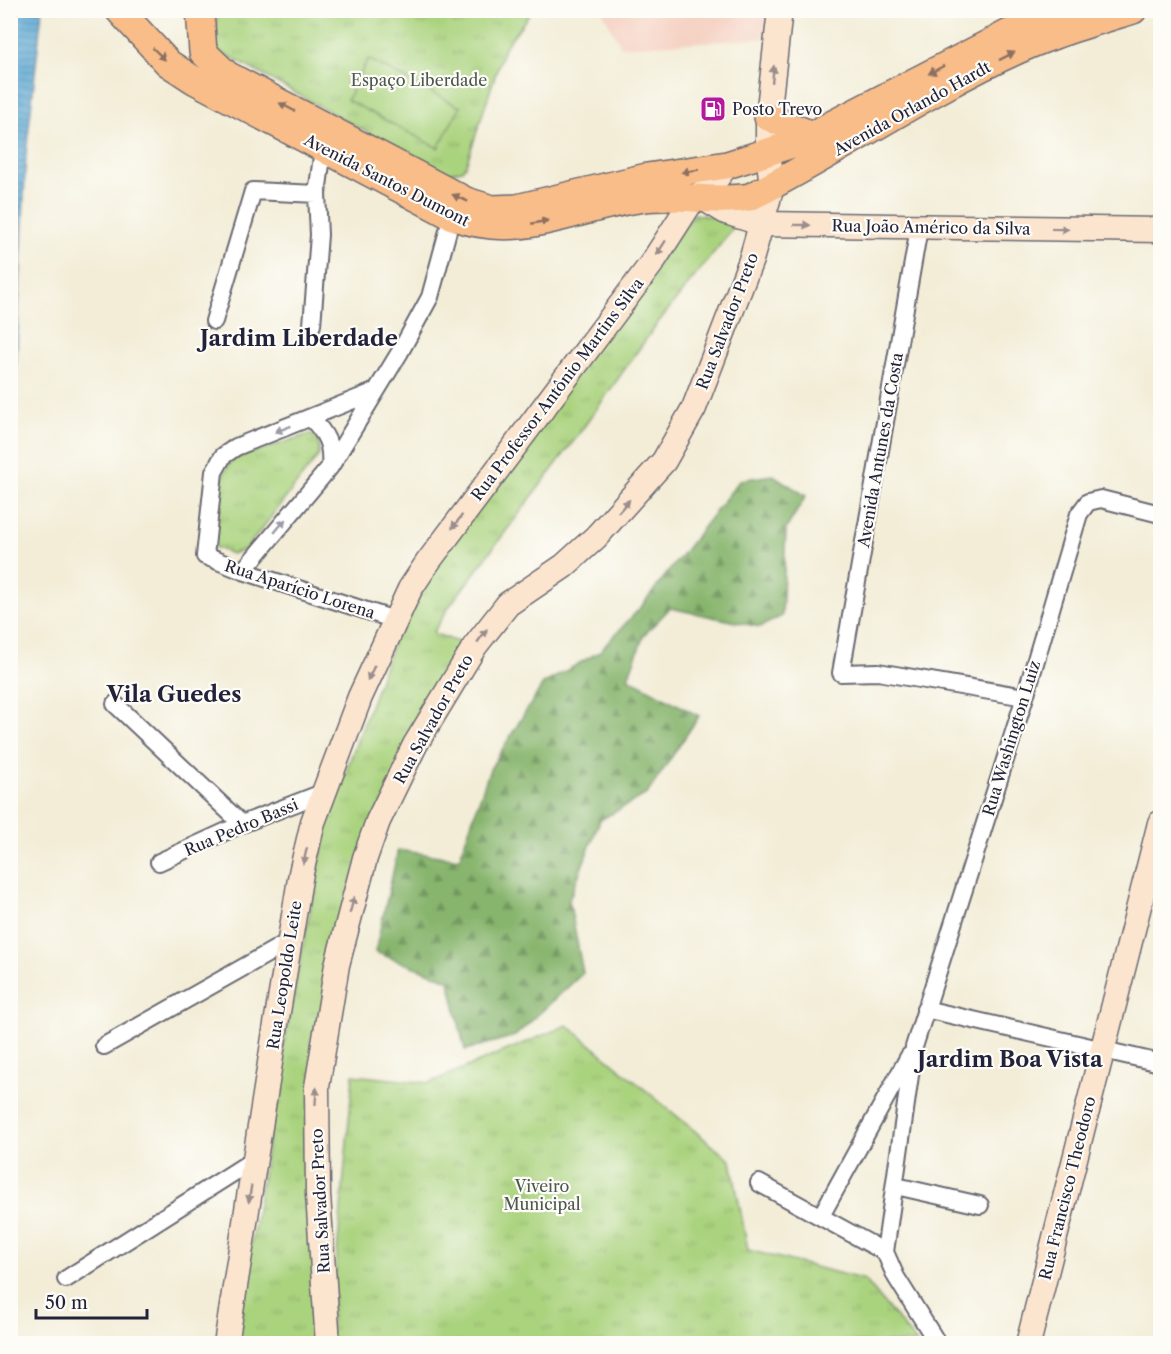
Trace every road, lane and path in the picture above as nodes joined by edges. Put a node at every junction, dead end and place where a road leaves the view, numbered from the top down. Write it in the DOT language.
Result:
graph roads {
  1 [pos="119,10"];
  2 [pos="200,10"];
  3 [pos="780,10"];
  4 [pos="1065,10"];
  5 [pos="1133,10"];
  6 [pos="768,117"];
  7 [pos="812,135"];
  8 [pos="323,149"];
  9 [pos="768,153"];
  10 [pos="727,165"];
  11 [pos="772,186"];
  12 [pos="317,194"];
  13 [pos="700,200"];
  14 [pos="452,216"];
  15 [pos="763,224"];
  16 [pos="919,228"];
  17 [pos="1161,230"];
  18 [pos="214,321"];
  19 [pos="312,325"];
  20 [pos="376,391"];
  21 [pos="311,418"];
  22 [pos="330,467"];
  23 [pos="1161,514"];
  24 [pos="243,572"];
  25 [pos="395,620"];
  26 [pos="1025,697"];
  27 [pos="115,704"];
  28 [pos="322,793"];
  29 [pos="1161,823"];
  30 [pos="242,824"];
  31 [pos="159,862"];
  32 [pos="290,941"];
  33 [pos="925,1009"];
  34 [pos="104,1046"];
  35 [pos="914,1047"];
  36 [pos="1101,1049"];
  37 [pos="1161,1064"];
  38 [pos="255,1160"];
  39 [pos="759,1183"];
  40 [pos="896,1186"];
  41 [pos="980,1205"];
  42 [pos="821,1215"];
  43 [pos="885,1252"];
  44 [pos="66,1279"];
  45 [pos="226,1344"];
  46 [pos="328,1344"];
  47 [pos="938,1344"];
  48 [pos="1028,1344"];
  1 -- 8 [label="main road, Avenida Santos Dumont, one-way"];
  10 -- 2 [label="main road, Avenida Santos Dumont, one-way"];
  6 -- 3 [label="main road, one-way"];
  4 -- 7 [label="main road, Avenida Orlando Hardt, one-way"];
  11 -- 5 [label="main road, Avenida Orlando Hardt, one-way"];
  6 -- 7 [label="main road"];
  6 -- 9 [label="main road"];
  7 -- 9 [label="main road, Avenida Orlando Hardt"];
  8 -- 12 [label="street"];
  8 -- 14 [label="main road, Avenida Santos Dumont"];
  9 -- 10 [label="main road, Avenida Santos Dumont"];
  9 -- 11 [label="main road"];
  10 -- 13 [label="main road, Rua Professor Antônio Martins Silva"];
  11 -- 13 [label="main road, Avenida Orlando Hardt"];
  11 -- 15 [label="main road, Rua Salvador Preto"];
  12 -- 18 [label="street"];
  12 -- 19 [label="street"];
  14 -- 13 [label="main road, Avenida Santos Dumont, one-way"];
  13 -- 15 [label="main road, Rua João Américo da Silva"];
  13 -- 25 [label="main road, Rua Professor Antônio Martins Silva, one-way"];
  14 -- 20 [label="street"];
  15 -- 16 [label="main road, Rua João Américo da Silva, one-way"];
  46 -- 15 [label="main road, Rua Salvador Preto, one-way"];
  16 -- 17 [label="main road, Rua João Américo da Silva, one-way"];
  16 -- 26 [label="street, Avenida Antunes da Costa"];
  20 -- 21 [label="street"];
  20 -- 22 [label="street"];
  21 -- 22 [label="street"];
  21 -- 24 [label="street, Rua Aparício Lorena, one-way"];
  24 -- 22 [label="street, one-way"];
  23 -- 26 [label="street, Rua Washington Luiz"];
  24 -- 25 [label="street, Rua Aparício Lorena"];
  25 -- 28 [label="main road, Rua Leopoldo Leite, one-way"];
  26 -- 33 [label="street, Rua Washington Luiz"];
  27 -- 30 [label="street"];
  28 -- 30 [label="street, Rua Pedro Bassi"];
  28 -- 32 [label="main road, Rua Leopoldo Leite, one-way"];
  29 -- 36 [label="main road, Rua Francisco Theodoro"];
  30 -- 31 [label="street, Rua Pedro Bassi"];
  32 -- 34 [label="street"];
  32 -- 38 [label="main road, Rua Leopoldo Leite"];
  33 -- 35 [label="street, Rua Washington Luiz"];
  33 -- 36 [label="street"];
  35 -- 40 [label="street, Rua Washington Luiz"];
  35 -- 42 [label="street, Rua Washington Luiz"];
  36 -- 37 [label="street"];
  36 -- 48 [label="main road, Rua Francisco Theodoro"];
  38 -- 44 [label="street"];
  38 -- 45 [label="main road, Rua Leopoldo Leite, one-way"];
  39 -- 42 [label="street"];
  40 -- 41 [label="street"];
  40 -- 43 [label="street, Rua Washington Luiz"];
  42 -- 43 [label="street"];
  43 -- 47 [label="street"];
}
